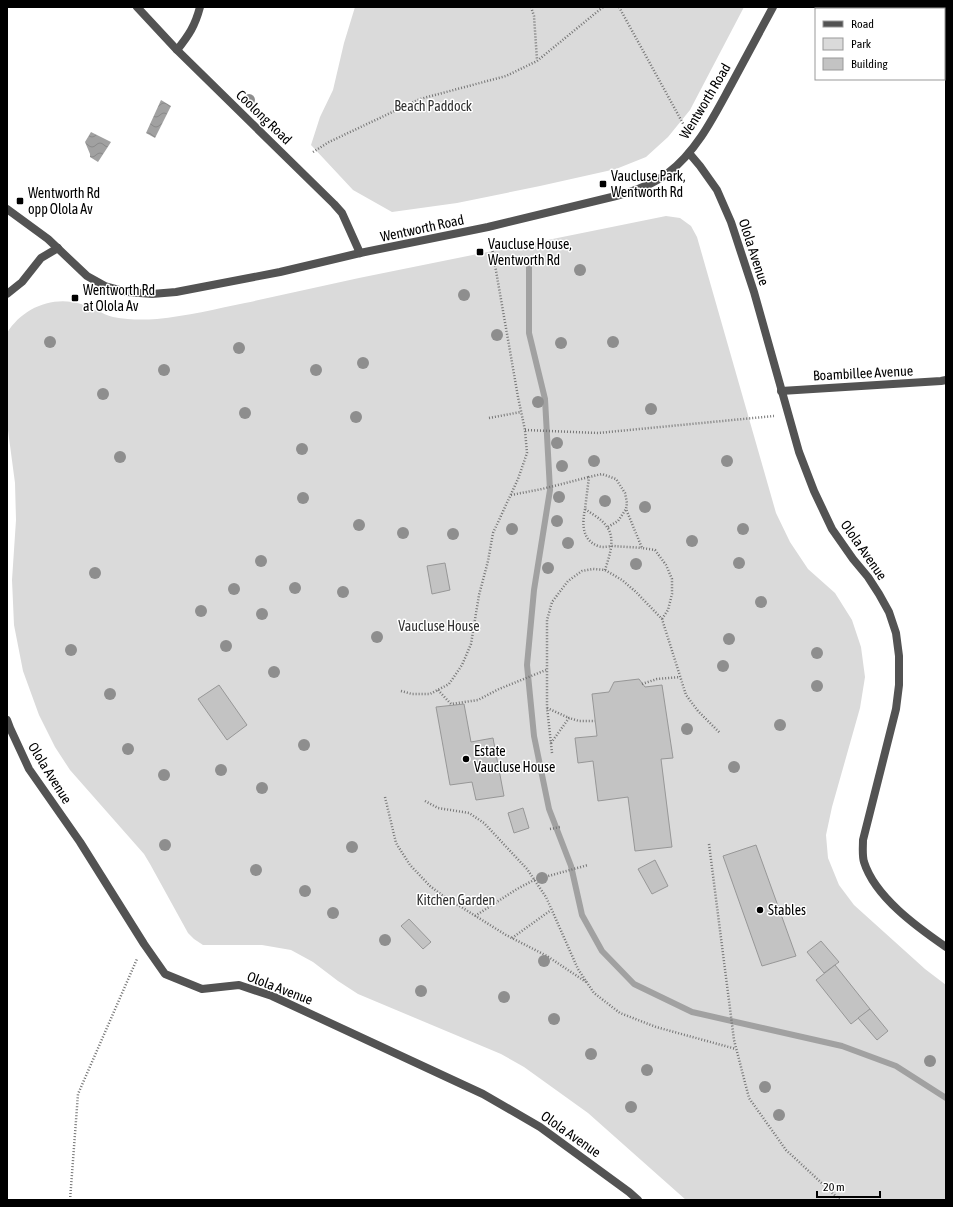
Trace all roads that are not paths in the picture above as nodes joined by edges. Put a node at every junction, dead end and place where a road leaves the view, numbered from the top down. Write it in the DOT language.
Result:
graph roads {
  1 [pos="137,7"];
  2 [pos="200,7"];
  3 [pos="772,7"];
  4 [pos="177,50"];
  5 [pos="689,153"];
  6 [pos="7,209"];
  7 [pos="58,248"];
  8 [pos="360,254"];
  9 [pos="7,294"];
  10 [pos="946,380"];
  11 [pos="781,391"];
  12 [pos="7,720"];
  13 [pos="946,947"];
  14 [pos="638,1200"];
  1 -- 4 [label="street, Coolong Road"];
  2 -- 4 [label="street"];
  3 -- 5 [label="street, Wentworth Road"];
  4 -- 8 [label="street, Coolong Road"];
  5 -- 8 [label="street, Wentworth Road"];
  5 -- 11 [label="street, Olola Avenue"];
  6 -- 7 [label="street, Wentworth Road"];
  7 -- 8 [label="street, Wentworth Road"];
  7 -- 9 [label="street"];
  10 -- 11 [label="street, Boambillee Avenue"];
  11 -- 13 [label="street, Olola Avenue"];
  12 -- 14 [label="street, Olola Avenue"];
}
